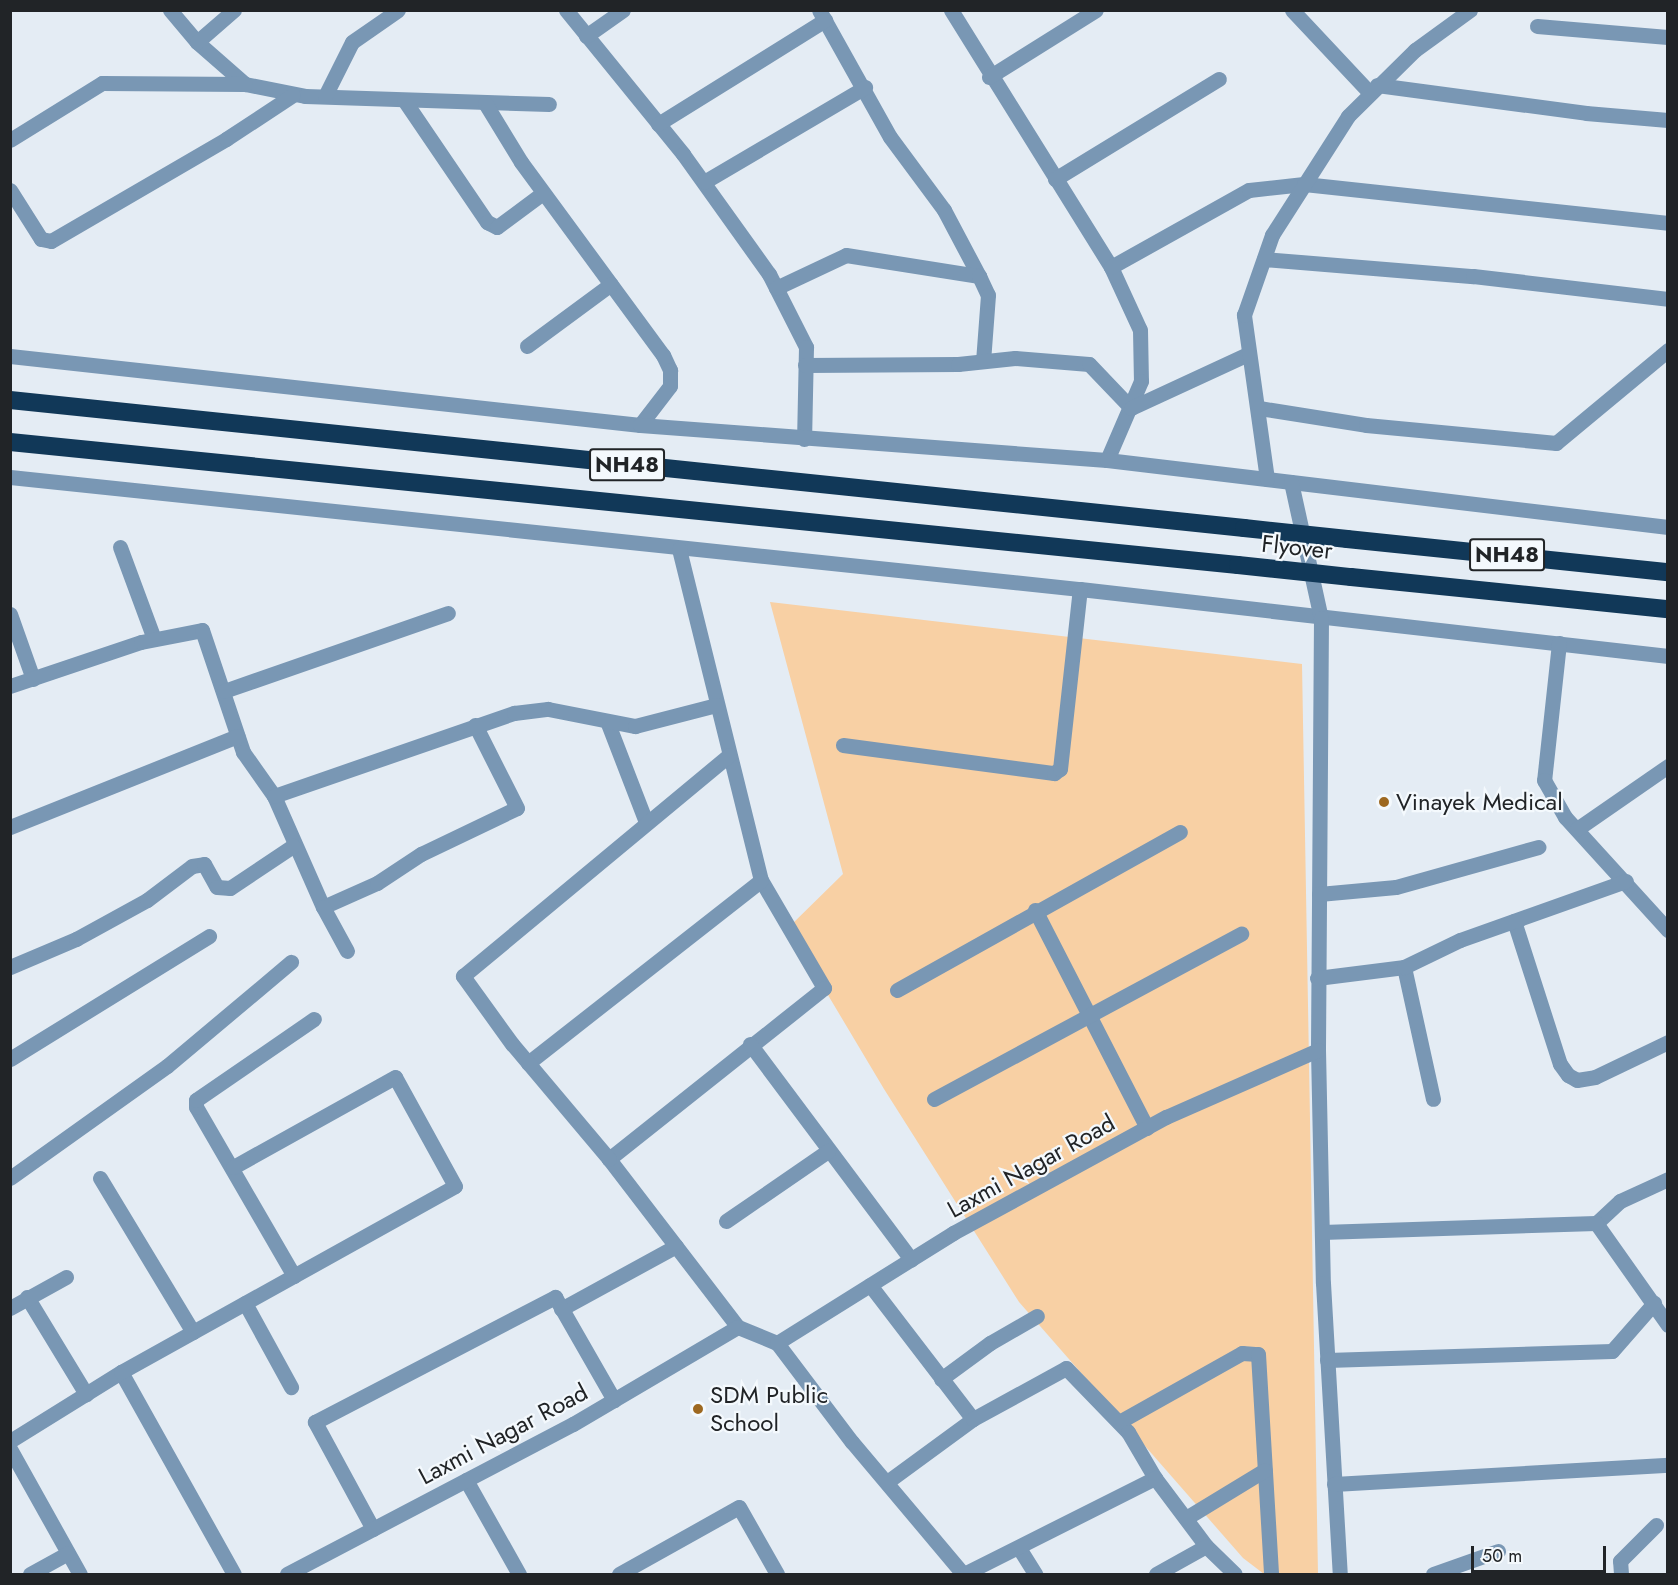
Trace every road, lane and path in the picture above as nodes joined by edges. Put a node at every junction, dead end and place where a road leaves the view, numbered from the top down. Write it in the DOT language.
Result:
graph roads {
  1 [pos="170,10"];
  2 [pos="234,10"];
  3 [pos="398,10"];
  4 [pos="566,10"];
  5 [pos="623,10"];
  6 [pos="951,10"];
  7 [pos="1096,10"];
  8 [pos="1292,10"];
  9 [pos="1470,10"];
  10 [pos="822,15"];
  11 [pos="1537,26"];
  12 [pos="586,36"];
  13 [pos="1668,38"];
  14 [pos="197,42"];
  15 [pos="989,76"];
  16 [pos="1219,79"];
  17 [pos="245,84"];
  18 [pos="865,87"];
  19 [pos="1373,88"];
  20 [pos="293,94"];
  21 [pos="325,96"];
  22 [pos="404,100"];
  23 [pos="484,103"];
  24 [pos="549,104"];
  25 [pos="1668,120"];
  26 [pos="658,124"];
  27 [pos="10,140"];
  28 [pos="1055,179"];
  29 [pos="704,182"];
  30 [pos="1305,184"];
  31 [pos="10,190"];
  32 [pos="543,193"];
  33 [pos="1668,223"];
  34 [pos="1264,260"];
  35 [pos="1111,267"];
  36 [pos="980,276"];
  37 [pos="611,284"];
  38 [pos="776,288"];
  39 [pos="1668,299"];
  40 [pos="527,346"];
  41 [pos="1668,350"];
  42 [pos="1248,354"];
  43 [pos="10,356"];
  44 [pos="983,361"];
  45 [pos="805,365"];
  46 [pos="10,399"];
  47 [pos="1131,408"];
  48 [pos="1259,408"];
  49 [pos="639,425"];
  50 [pos="804,439"];
  51 [pos="10,442"];
  52 [pos="1107,460"];
  53 [pos="10,477"];
  54 [pos="1267,479"];
  55 [pos="1291,482"];
  56 [pos="1668,527"];
  57 [pos="120,547"];
  58 [pos="679,549"];
  59 [pos="1668,572"];
  60 [pos="1080,589"];
  61 [pos="1668,609"];
  62 [pos="448,613"];
  63 [pos="10,614"];
  64 [pos="1322,618"];
  65 [pos="154,639"];
  66 [pos="1559,643"];
  67 [pos="1668,656"];
  68 [pos="33,679"];
  69 [pos="10,686"];
  70 [pos="224,691"];
  71 [pos="716,705"];
  72 [pos="608,721"];
  73 [pos="475,725"];
  74 [pos="238,736"];
  75 [pos="843,745"];
  76 [pos="729,755"];
  77 [pos="1668,766"];
  78 [pos="274,796"];
  79 [pos="646,822"];
  80 [pos="10,827"];
  81 [pos="1577,830"];
  82 [pos="1180,832"];
  83 [pos="293,846"];
  84 [pos="1538,847"];
  85 [pos="761,880"];
  86 [pos="1626,880"];
  87 [pos="1319,894"];
  88 [pos="323,907"];
  89 [pos="1035,910"];
  90 [pos="1514,921"];
  91 [pos="1668,930"];
  92 [pos="1241,934"];
  93 [pos="209,936"];
  94 [pos="347,951"];
  95 [pos="291,962"];
  96 [pos="1404,966"];
  97 [pos="10,967"];
  98 [pos="1317,978"];
  99 [pos="897,990"];
  100 [pos="1089,1015"];
  101 [pos="314,1019"];
  102 [pos="1668,1042"];
  103 [pos="750,1044"];
  104 [pos="1318,1050"];
  105 [pos="10,1059"];
  106 [pos="528,1063"];
  107 [pos="934,1099"];
  108 [pos="1432,1100"];
  109 [pos="1147,1128"];
  110 [pos="828,1152"];
  111 [pos="609,1159"];
  112 [pos="233,1167"];
  113 [pos="10,1178"];
  114 [pos="100,1178"];
  115 [pos="1668,1179"];
  116 [pos="726,1221"];
  117 [pos="1596,1223"];
  118 [pos="1322,1232"];
  119 [pos="676,1246"];
  120 [pos="911,1259"];
  121 [pos="294,1276"];
  122 [pos="66,1277"];
  123 [pos="870,1286"];
  124 [pos="27,1297"];
  125 [pos="245,1303"];
  126 [pos="1654,1303"];
  127 [pos="10,1308"];
  128 [pos="561,1309"];
  129 [pos="1037,1317"];
  130 [pos="1668,1325"];
  131 [pos="738,1327"];
  132 [pos="193,1332"];
  133 [pos="777,1343"];
  134 [pos="1327,1360"];
  135 [pos="121,1372"];
  136 [pos="941,1379"];
  137 [pos="291,1387"];
  138 [pos="86,1394"];
  139 [pos="614,1400"];
  140 [pos="973,1419"];
  141 [pos="1119,1422"];
  142 [pos="10,1441"];
  143 [pos="10,1449"];
  144 [pos="1668,1465"];
  145 [pos="1265,1470"];
  146 [pos="1155,1478"];
  147 [pos="466,1480"];
  148 [pos="887,1482"];
  149 [pos="1334,1484"];
  150 [pos="1186,1518"];
  151 [pos="1656,1525"];
  152 [pos="374,1529"];
  153 [pos="1206,1546"];
  154 [pos="1019,1548"];
  155 [pos="1498,1551"];
  156 [pos="68,1553"];
  157 [pos="30,1575"];
  158 [pos="80,1575"];
  159 [pos="234,1575"];
  160 [pos="287,1575"];
  161 [pos="519,1575"];
  162 [pos="619,1575"];
  163 [pos="777,1575"];
  164 [pos="963,1575"];
  165 [pos="1035,1575"];
  166 [pos="1156,1575"];
  167 [pos="1235,1575"];
  168 [pos="1271,1575"];
  169 [pos="1340,1575"];
  170 [pos="1433,1575"];
  171 [pos="1621,1575"];
  1 -- 14 [label="street"];
  2 -- 14 [label="street"];
  3 -- 21 [label="street"];
  4 -- 12 [label="street"];
  5 -- 12 [label="street"];
  6 -- 15 [label="street"];
  7 -- 15 [label="street"];
  8 -- 19 [label="street"];
  9 -- 19 [label="street"];
  10 -- 18 [label="street"];
  10 -- 26 [label="street"];
  11 -- 13 [label="street"];
  12 -- 26 [label="street"];
  14 -- 17 [label="street"];
  15 -- 28 [label="street"];
  16 -- 28 [label="street"];
  17 -- 20 [label="street"];
  17 -- 27 [label="street"];
  18 -- 29 [label="street"];
  18 -- 36 [label="street"];
  19 -- 25 [label="street"];
  19 -- 30 [label="street"];
  20 -- 21 [label="street"];
  20 -- 31 [label="street"];
  21 -- 22 [label="street"];
  22 -- 23 [label="street"];
  22 -- 32 [label="street"];
  23 -- 24 [label="street"];
  23 -- 32 [label="street"];
  26 -- 29 [label="street"];
  28 -- 35 [label="street"];
  29 -- 38 [label="street"];
  30 -- 33 [label="street"];
  30 -- 34 [label="street"];
  30 -- 35 [label="street"];
  32 -- 37 [label="street"];
  34 -- 39 [label="street"];
  34 -- 42 [label="street"];
  35 -- 47 [label="street"];
  36 -- 38 [label="street"];
  36 -- 44 [label="street"];
  37 -- 40 [label="street"];
  37 -- 49 [label="street"];
  38 -- 45 [label="street"];
  41 -- 48 [label="street"];
  42 -- 47 [label="street"];
  42 -- 48 [label="street"];
  43 -- 49 [label="street"];
  44 -- 45 [label="street"];
  44 -- 47 [label="street"];
  45 -- 50 [label="street"];
  46 -- 59 [label="highway, Flyover / NH48, bridge"];
  47 -- 52 [label="street"];
  48 -- 54 [label="street"];
  49 -- 50 [label="street"];
  50 -- 52 [label="street"];
  51 -- 61 [label="highway, Flyover / NH48, bridge"];
  52 -- 54 [label="street"];
  53 -- 58 [label="street"];
  54 -- 55 [label="street"];
  55 -- 56 [label="street"];
  55 -- 64 [label="street"];
  57 -- 65 [label="street"];
  58 -- 60 [label="street"];
  58 -- 71 [label="street"];
  60 -- 64 [label="street"];
  60 -- 75 [label="street"];
  62 -- 70 [label="street"];
  63 -- 68 [label="street"];
  64 -- 66 [label="street"];
  64 -- 87 [label="street"];
  65 -- 68 [label="street"];
  65 -- 70 [label="street"];
  66 -- 67 [label="street"];
  66 -- 81 [label="street"];
  68 -- 69 [label="street"];
  70 -- 74 [label="street"];
  71 -- 72 [label="street"];
  71 -- 76 [label="street"];
  72 -- 73 [label="street"];
  72 -- 79 [label="street"];
  73 -- 78 [label="street"];
  73 -- 88 [label="street"];
  74 -- 78 [label="street"];
  74 -- 80 [label="street"];
  76 -- 79 [label="street"];
  76 -- 85 [label="street"];
  77 -- 81 [label="street"];
  78 -- 83 [label="street"];
  79 -- 106 [label="street"];
  81 -- 86 [label="street"];
  82 -- 89 [label="street"];
  83 -- 88 [label="street"];
  83 -- 97 [label="street"];
  84 -- 87 [label="street"];
  85 -- 103 [label="street"];
  85 -- 106 [label="street"];
  86 -- 90 [label="street"];
  86 -- 91 [label="street"];
  87 -- 98 [label="street"];
  88 -- 94 [label="street"];
  89 -- 99 [label="street"];
  89 -- 100 [label="street"];
  90 -- 96 [label="street"];
  90 -- 102 [label="street"];
  92 -- 100 [label="street"];
  93 -- 105 [label="street"];
  95 -- 113 [label="street"];
  96 -- 98 [label="street"];
  96 -- 108 [label="street"];
  98 -- 104 [label="street"];
  100 -- 107 [label="street"];
  100 -- 109 [label="street"];
  101 -- 112 [label="street"];
  103 -- 110 [label="street"];
  103 -- 111 [label="street"];
  104 -- 109 [label="street, Laxmi Nagar Road"];
  104 -- 118 [label="street"];
  106 -- 111 [label="street"];
  109 -- 120 [label="street, Laxmi Nagar Road"];
  110 -- 116 [label="street"];
  110 -- 120 [label="street"];
  111 -- 119 [label="street"];
  112 -- 121 [label="street"];
  112 -- 121 [label="street"];
  114 -- 132 [label="street"];
  115 -- 117 [label="street"];
  117 -- 118 [label="street"];
  117 -- 126 [label="street"];
  118 -- 134 [label="street"];
  119 -- 128 [label="street"];
  119 -- 131 [label="street"];
  120 -- 123 [label="street, Laxmi Nagar Road"];
  121 -- 125 [label="street"];
  122 -- 124 [label="street"];
  123 -- 133 [label="street, Laxmi Nagar Road"];
  123 -- 136 [label="street"];
  124 -- 127 [label="street"];
  124 -- 138 [label="street"];
  125 -- 132 [label="street"];
  125 -- 137 [label="street"];
  126 -- 130 [label="street"];
  126 -- 134 [label="street"];
  128 -- 139 [label="street"];
  128 -- 152 [label="street"];
  129 -- 136 [label="street"];
  131 -- 133 [label="street"];
  131 -- 139 [label="street, Laxmi Nagar Road"];
  132 -- 135 [label="street"];
  133 -- 148 [label="street"];
  134 -- 149 [label="street"];
  135 -- 138 [label="street"];
  135 -- 159 [label="street"];
  136 -- 140 [label="street"];
  138 -- 142 [label="street"];
  139 -- 147 [label="street, Laxmi Nagar Road"];
  140 -- 141 [label="street"];
  140 -- 148 [label="street"];
  141 -- 145 [label="street"];
  141 -- 146 [label="street"];
  143 -- 156 [label="street"];
  144 -- 149 [label="street"];
  145 -- 150 [label="street"];
  145 -- 168 [label="street"];
  146 -- 150 [label="street"];
  146 -- 154 [label="street"];
  147 -- 152 [label="street, Laxmi Nagar Road"];
  147 -- 161 [label="street"];
  148 -- 164 [label="street"];
  149 -- 169 [label="street"];
  150 -- 153 [label="street"];
  151 -- 171 [label="street"];
  152 -- 160 [label="street, Laxmi Nagar Road"];
  153 -- 166 [label="street"];
  153 -- 167 [label="street"];
  154 -- 164 [label="street"];
  154 -- 165 [label="street"];
  155 -- 170 [label="street"];
  156 -- 157 [label="street"];
  156 -- 158 [label="street"];
  162 -- 163 [label="street"];
}
